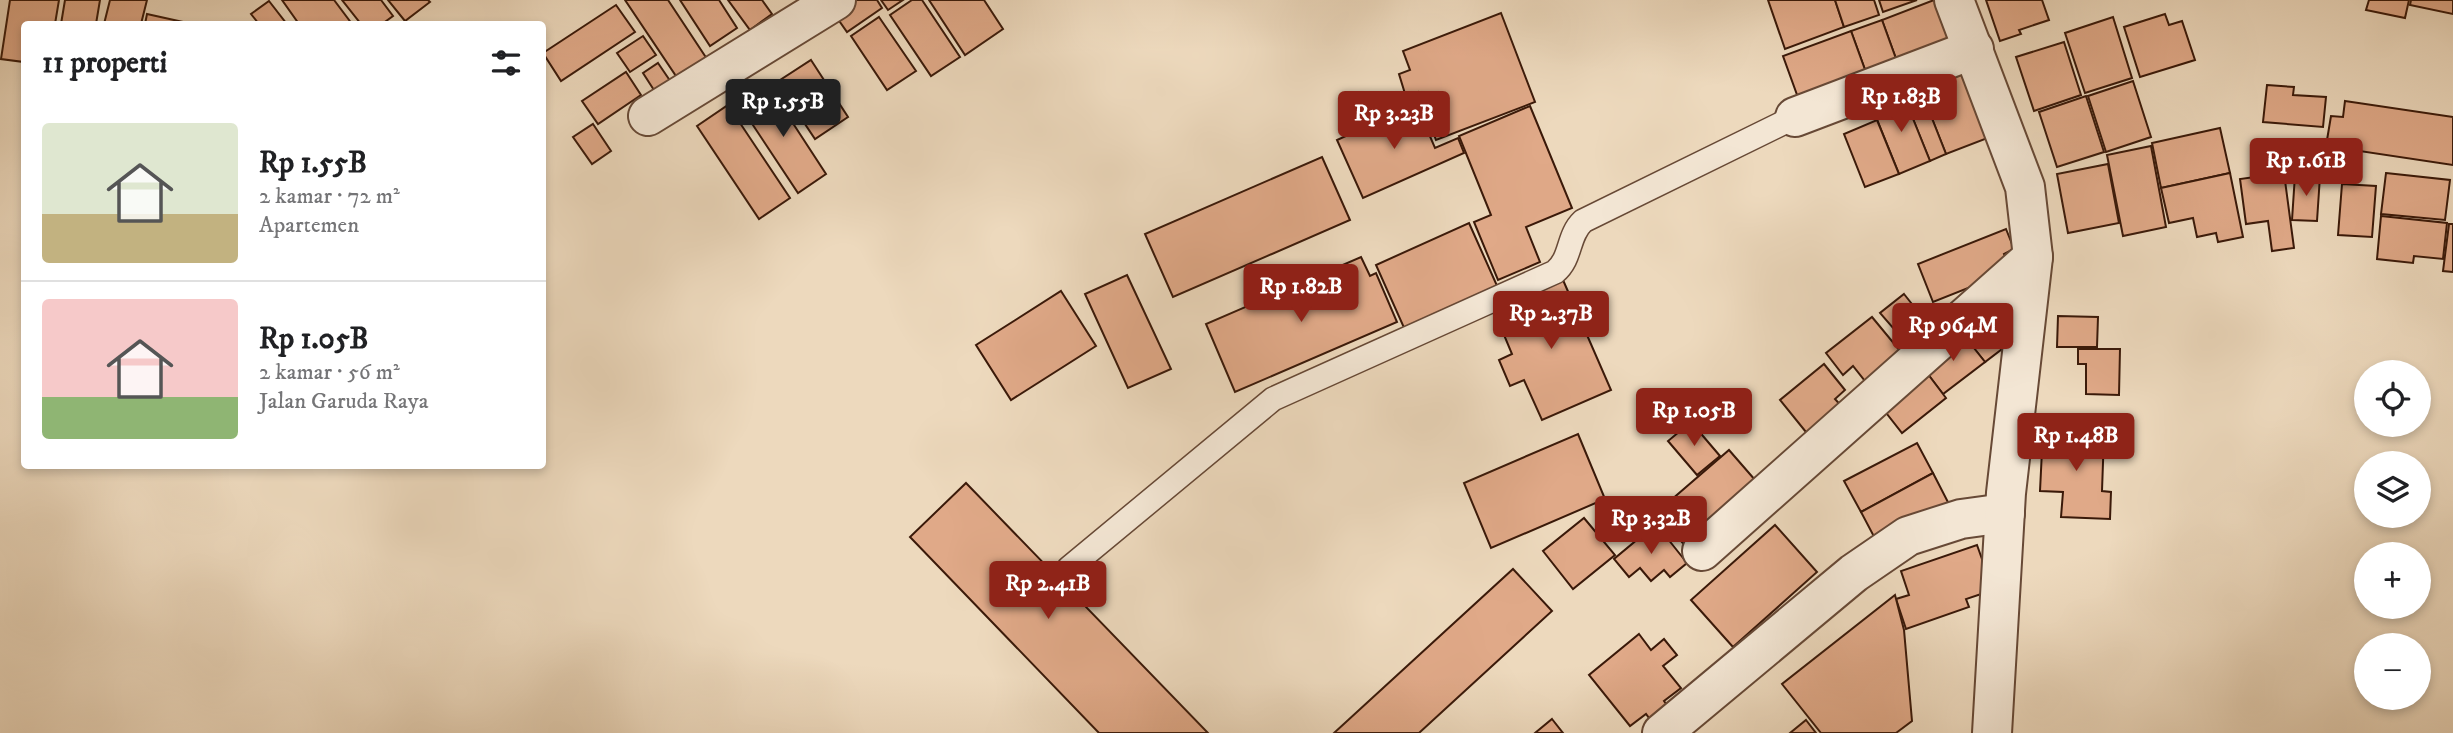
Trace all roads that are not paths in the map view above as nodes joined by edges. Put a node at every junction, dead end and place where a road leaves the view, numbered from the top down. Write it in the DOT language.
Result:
graph roads {
  1 [pos="836,0"];
  2 [pos="1954,0"];
  3 [pos="1974,49"];
  4 [pos="648,116"];
  5 [pos="1795,117"];
  6 [pos="2033,257"];
  7 [pos="2005,513"];
  8 [pos="1702,551"];
  9 [pos="1069,568"];
  10 [pos="1662,733"];
  11 [pos="1993,733"];
  1 -- 4 [label="street"];
  2 -- 3 [label="street"];
  3 -- 5 [label="street"];
  3 -- 6 [label="street"];
  5 -- 9 [label="lane"];
  6 -- 7 [label="street"];
  6 -- 8 [label="street"];
  7 -- 10 [label="street"];
  7 -- 11 [label="street"];
}
